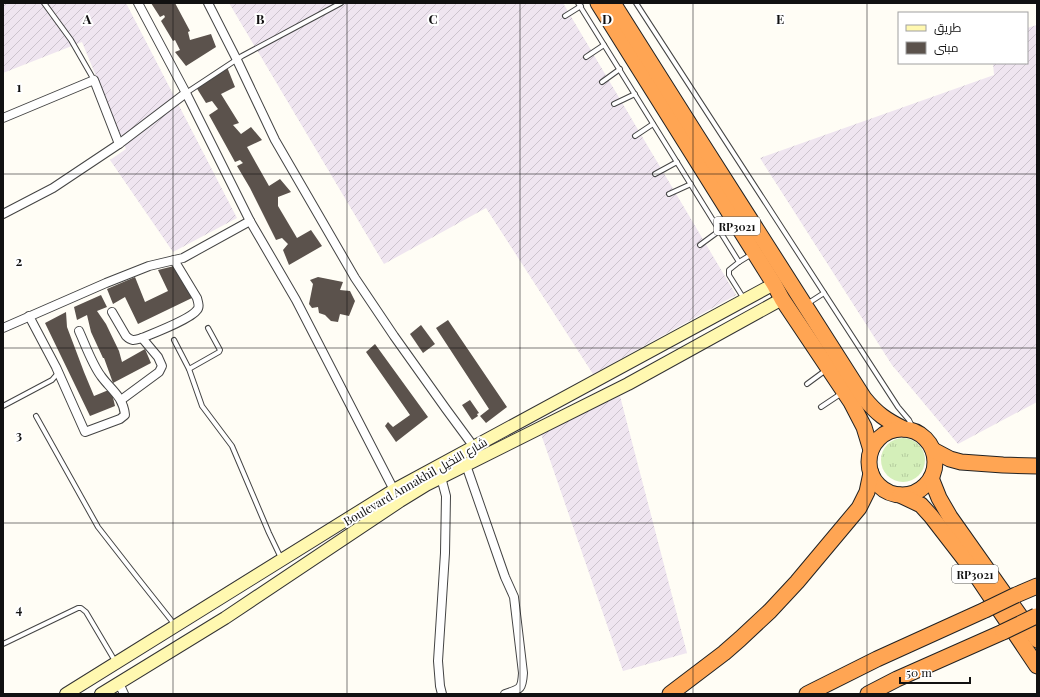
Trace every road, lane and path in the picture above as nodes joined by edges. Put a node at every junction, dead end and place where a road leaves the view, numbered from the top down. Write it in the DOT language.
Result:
graph roads {
  1 [pos="44,3"];
  2 [pos="138,3"];
  3 [pos="208,3"];
  4 [pos="342,3"];
  5 [pos="598,3"];
  6 [pos="613,3"];
  7 [pos="636,3"];
  8 [pos="580,5"];
  9 [pos="565,16"];
  10 [pos="604,45"];
  11 [pos="586,56"];
  12 [pos="237,60"];
  13 [pos="620,69"];
  14 [pos="94,80"];
  15 [pos="602,82"];
  16 [pos="186,93"];
  17 [pos="635,94"];
  18 [pos="614,104"];
  19 [pos="3,118"];
  20 [pos="653,124"];
  21 [pos="635,136"];
  22 [pos="119,144"];
  23 [pos="677,162"];
  24 [pos="655,174"];
  25 [pos="691,184"];
  26 [pos="669,194"];
  27 [pos="3,214"];
  28 [pos="250,221"];
  29 [pos="719,231"];
  30 [pos="700,245"];
  31 [pos="754,253"];
  32 [pos="174,260"];
  33 [pos="739,262"];
  34 [pos="774,284"];
  35 [pos="824,293"];
  36 [pos="782,299"];
  37 [pos="744,300"];
  38 [pos="805,305"];
  39 [pos="112,312"];
  40 [pos="29,316"];
  41 [pos="3,328"];
  42 [pos="208,328"];
  43 [pos="79,331"];
  44 [pos="142,338"];
  45 [pos="174,340"];
  46 [pos="828,368"];
  47 [pos="189,369"];
  48 [pos="59,373"];
  49 [pos="806,384"];
  50 [pos="844,392"];
  51 [pos="121,400"];
  52 [pos="3,406"];
  53 [pos="821,407"];
  54 [pos="36,416"];
  55 [pos="910,431"];
  56 [pos="474,447"];
  57 [pos="871,450"];
  58 [pos="933,450"];
  59 [pos="466,465"];
  60 [pos="1037,466"];
  61 [pos="871,473"];
  62 [pos="441,477"];
  63 [pos="932,478"];
  64 [pos="900,495"];
  65 [pos="397,496"];
  66 [pos="282,560"];
  67 [pos="1037,586"];
  68 [pos="1037,616"];
  69 [pos="176,626"];
  70 [pos="1037,640"];
  71 [pos="3,644"];
  72 [pos="116,663"];
  73 [pos="1037,666"];
  74 [pos="121,688"];
  75 [pos="66,694"];
  76 [pos="101,694"];
  77 [pos="442,694"];
  78 [pos="506,694"];
  79 [pos="670,694"];
  80 [pos="807,694"];
  81 [pos="868,694"];
  1 -- 14 [label="lane"];
  2 -- 16 [label="street"];
  3 -- 12 [label="street"];
  4 -- 12 [label="lane"];
  5 -- 31 [label="highway, RP3021"];
  6 -- 38 [label="highway, RP3021"];
  7 -- 35 [label="lane"];
  8 -- 9 [label="lane"];
  8 -- 10 [label="lane"];
  10 -- 11 [label="lane"];
  10 -- 13 [label="lane"];
  12 -- 16 [label="lane"];
  12 -- 56 [label="street"];
  13 -- 15 [label="lane"];
  13 -- 17 [label="lane"];
  14 -- 19 [label="street"];
  14 -- 22 [label="street"];
  16 -- 22 [label="street"];
  16 -- 28 [label="street"];
  17 -- 18 [label="lane"];
  17 -- 20 [label="lane"];
  20 -- 21 [label="lane"];
  20 -- 23 [label="lane"];
  22 -- 27 [label="street"];
  23 -- 24 [label="lane"];
  23 -- 25 [label="lane"];
  25 -- 26 [label="lane"];
  25 -- 29 [label="lane"];
  28 -- 32 [label="street"];
  28 -- 65 [label="street"];
  29 -- 30 [label="lane"];
  29 -- 33 [label="lane"];
  31 -- 33 [label="lane"];
  31 -- 34 [label="highway, RP3021"];
  32 -- 40 [label="street"];
  32 -- 44 [label="street"];
  33 -- 37 [label="lane"];
  34 -- 36 [label="highway, RP3021"];
  34 -- 37 [label="street, Boulevard Annakhil شارع النخيل"];
  35 -- 38 [label="lane"];
  35 -- 55 [label="lane"];
  36 -- 46 [label="highway, RP3021"];
  36 -- 59 [label="street, Boulevard Annakhil شارع النخيل"];
  37 -- 56 [label="street, Boulevard Annakhil شارع النخيل"];
  38 -- 55 [label="highway, RP3021"];
  39 -- 44 [label="street"];
  40 -- 41 [label="street"];
  40 -- 48 [label="street"];
  42 -- 47 [label="lane"];
  43 -- 51 [label="street"];
  44 -- 51 [label="street"];
  45 -- 47 [label="lane"];
  46 -- 49 [label="lane"];
  46 -- 50 [label="highway, RP3021"];
  47 -- 66 [label="lane"];
  48 -- 51 [label="street"];
  48 -- 52 [label="lane"];
  50 -- 53 [label="lane"];
  50 -- 57 [label="highway, RP3021"];
  54 -- 69 [label="lane"];
  55 -- 57 [label="highway"];
  55 -- 58 [label="highway, RP3021"];
  56 -- 65 [label="street, Boulevard Annakhil شارع النخيل"];
  57 -- 61 [label="highway, RP3021"];
  58 -- 60 [label="highway"];
  58 -- 63 [label="highway, RP3021"];
  59 -- 62 [label="street, Boulevard Annakhil شارع النخيل"];
  59 -- 78 [label="street"];
  61 -- 64 [label="highway, RP3021"];
  61 -- 79 [label="highway"];
  62 -- 65 [label="street, Boulevard Annakhil شارع النخيل"];
  62 -- 77 [label="street"];
  63 -- 64 [label="highway"];
  63 -- 70 [label="highway, RP3021"];
  64 -- 73 [label="highway, RP3021"];
  65 -- 66 [label="street, Boulevard Annakhil شارع النخيل"];
  65 -- 74 [label="street, Boulevard Annakhil شارع النخيل"];
  66 -- 69 [label="street, Boulevard Annakhil شارع النخيل"];
  67 -- 80 [label="highway, bridge"];
  68 -- 81 [label="highway, bridge"];
  69 -- 72 [label="street, Boulevard Annakhil شارع النخيل"];
  71 -- 72 [label="lane"];
  72 -- 75 [label="street, Boulevard Annakhil شارع النخيل"];
  74 -- 76 [label="street, Boulevard Annakhil شارع النخيل"];
}
